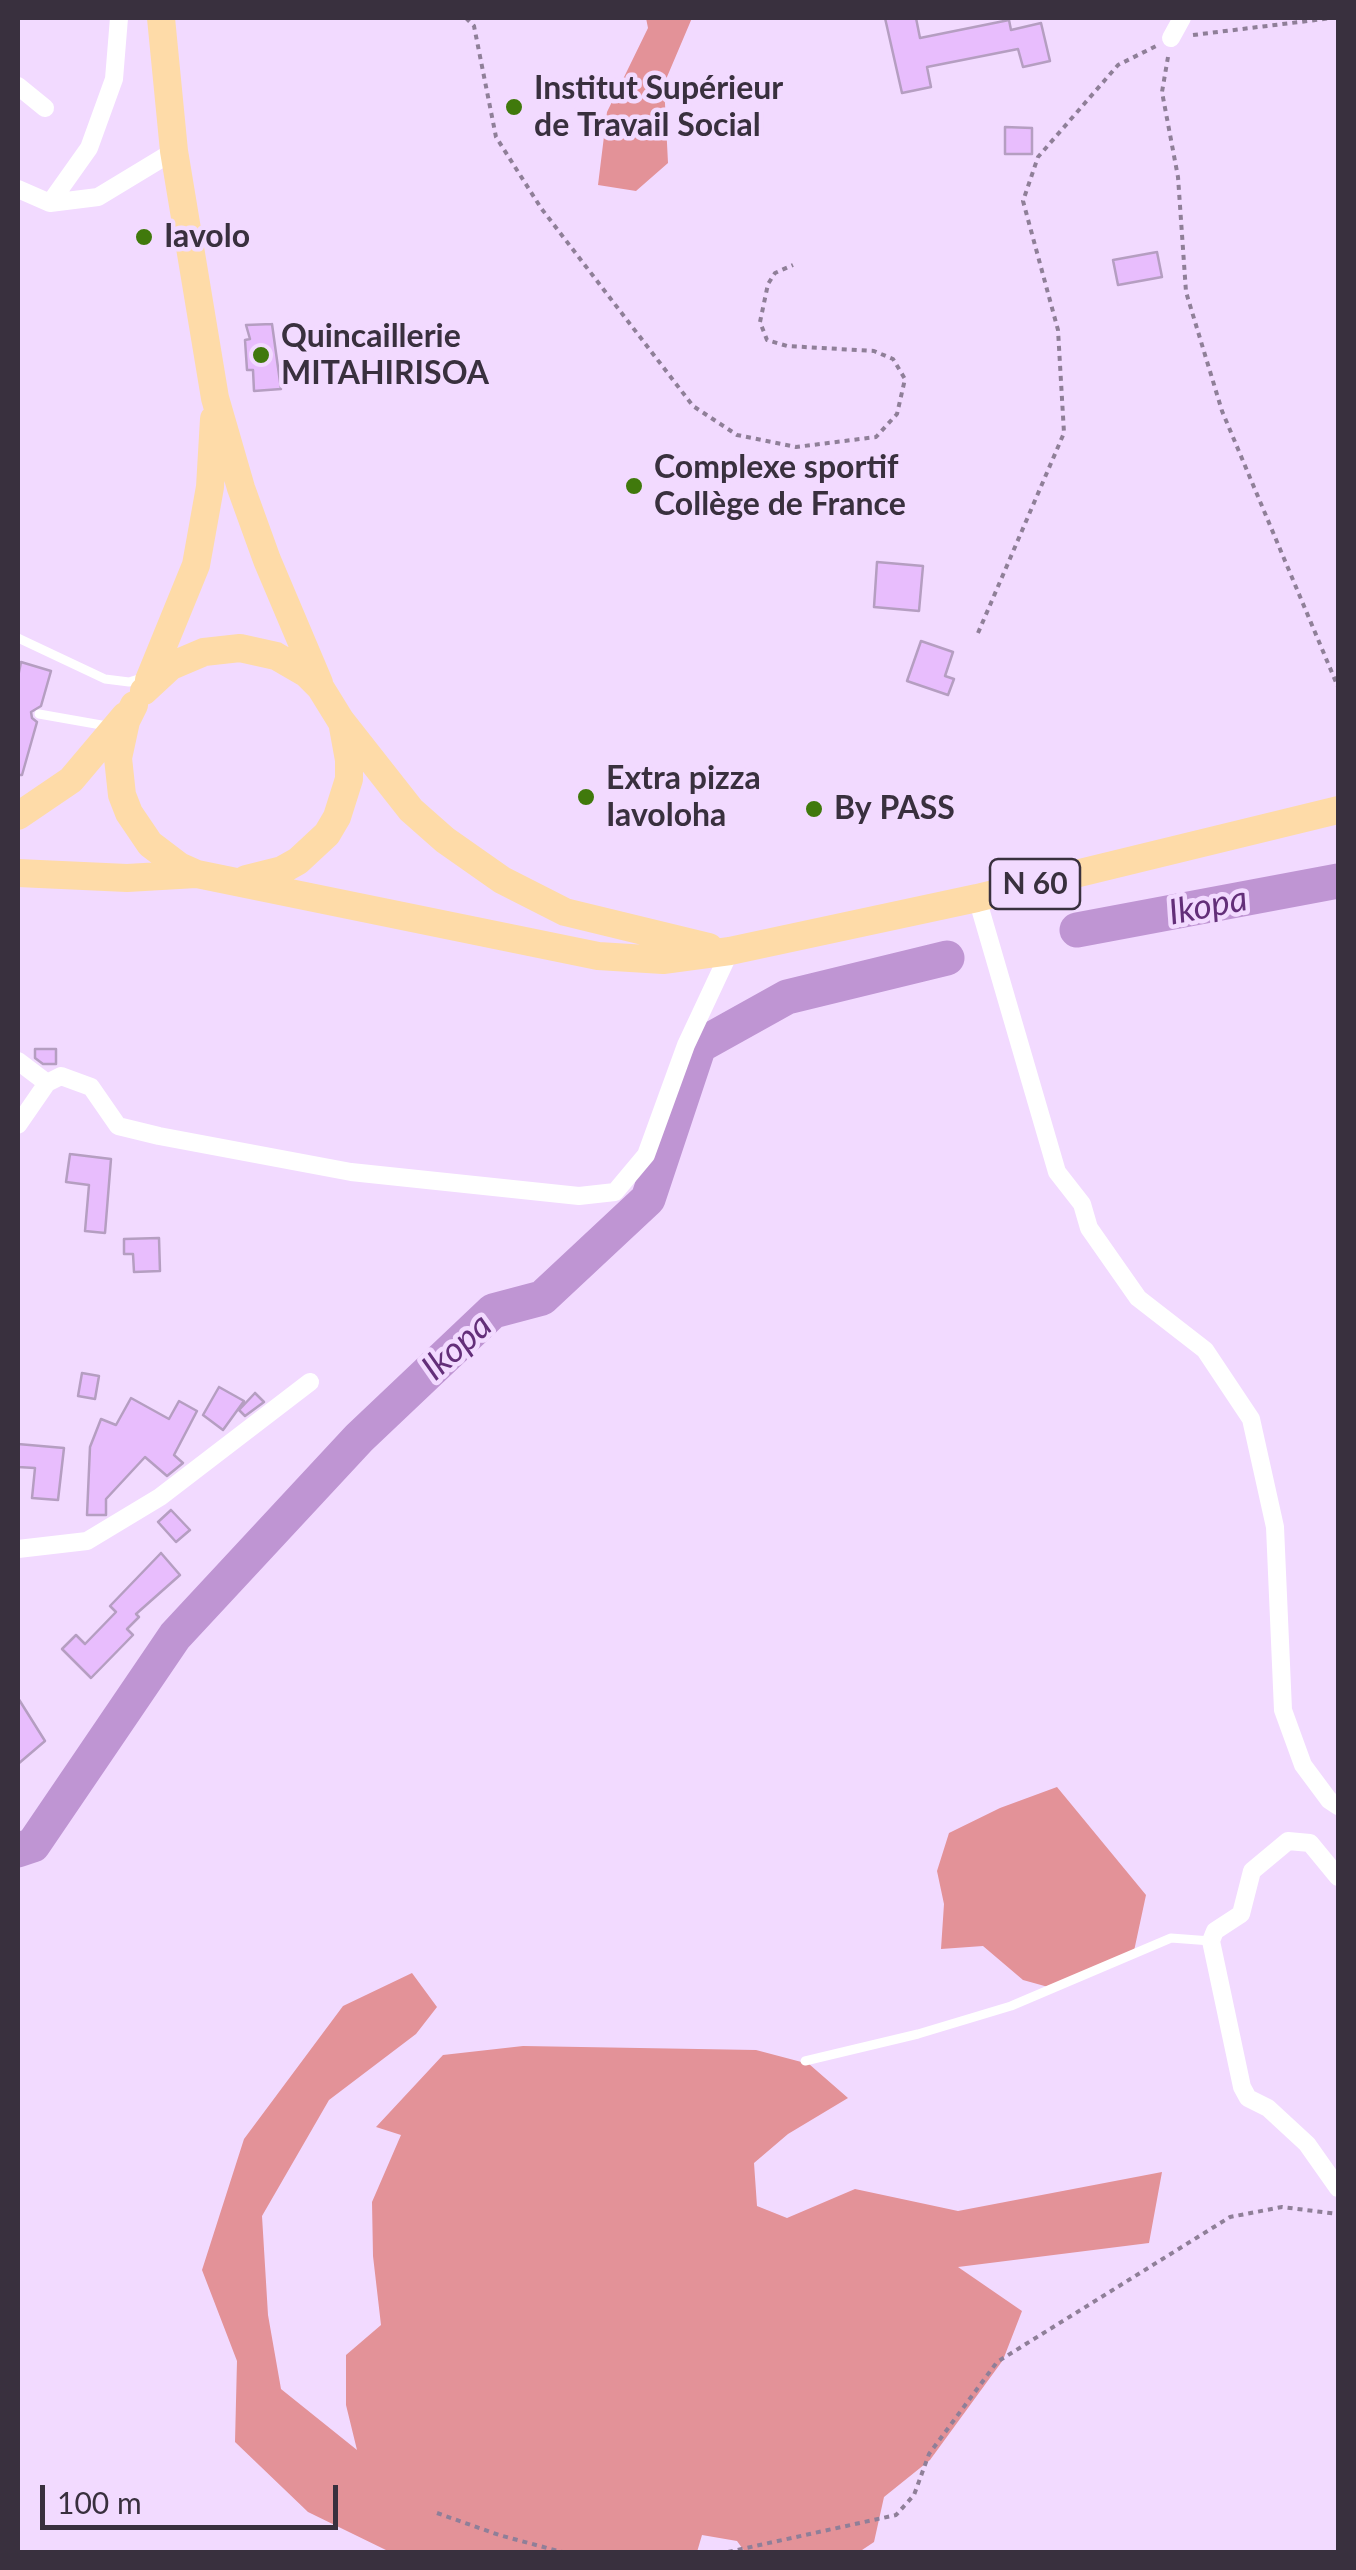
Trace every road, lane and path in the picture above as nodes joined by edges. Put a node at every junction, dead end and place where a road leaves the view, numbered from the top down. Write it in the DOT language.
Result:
graph roads {
  1 [pos="119,18"];
  2 [pos="161,18"];
  3 [pos="466,18"];
  4 [pos="1182,18"];
  5 [pos="1332,18"];
  6 [pos="1171,38"];
  7 [pos="18,86"];
  8 [pos="45,108"];
  9 [pos="174,151"];
  10 [pos="18,189"];
  11 [pos="50,203"];
  12 [pos="794,265"];
  13 [pos="215,398"];
  14 [pos="978,633"];
  15 [pos="18,638"];
  16 [pos="1338,686"];
  17 [pos="320,687"];
  18 [pos="143,690"];
  19 [pos="39,714"];
  20 [pos="341,721"];
  21 [pos="115,727"];
  22 [pos="1338,810"];
  23 [pos="18,816"];
  24 [pos="18,872"];
  25 [pos="210,877"];
  26 [pos="977,898"];
  27 [pos="730,952"];
  28 [pos="18,1061"];
  29 [pos="47,1084"];
  30 [pos="18,1125"];
  31 [pos="310,1382"];
  32 [pos="18,1550"];
  33 [pos="1338,1806"];
  34 [pos="1338,1877"];
  35 [pos="1211,1942"];
  36 [pos="805,2061"];
  37 [pos="1338,2188"];
  38 [pos="1338,2214"];
  39 [pos="437,2512"];
  40 [pos="562,2552"];
  41 [pos="728,2552"];
  1 -- 11 [label="street"];
  2 -- 9 [label="main road"];
  3 -- 12 [label="path"];
  4 -- 6 [label="street"];
  5 -- 6 [label="path"];
  6 -- 14 [label="path"];
  6 -- 16 [label="path"];
  7 -- 8 [label="street"];
  9 -- 11 [label="street"];
  9 -- 13 [label="main road"];
  10 -- 11 [label="street"];
  13 -- 17 [label="main road"];
  13 -- 18 [label="main road"];
  15 -- 18 [label="lane"];
  17 -- 18 [label="main road"];
  17 -- 20 [label="main road"];
  18 -- 21 [label="main road"];
  18 -- 25 [label="main road"];
  19 -- 21 [label="lane"];
  20 -- 25 [label="main road"];
  20 -- 27 [label="main road"];
  21 -- 23 [label="main road"];
  22 -- 26 [label="main road, N 60"];
  24 -- 25 [label="main road"];
  25 -- 27 [label="main road"];
  26 -- 27 [label="main road, N 60"];
  26 -- 33 [label="street"];
  27 -- 29 [label="street"];
  28 -- 29 [label="street"];
  29 -- 30 [label="street"];
  31 -- 32 [label="street"];
  34 -- 35 [label="street"];
  35 -- 36 [label="lane"];
  35 -- 37 [label="street"];
  38 -- 41 [label="path"];
  39 -- 40 [label="path"];
}
